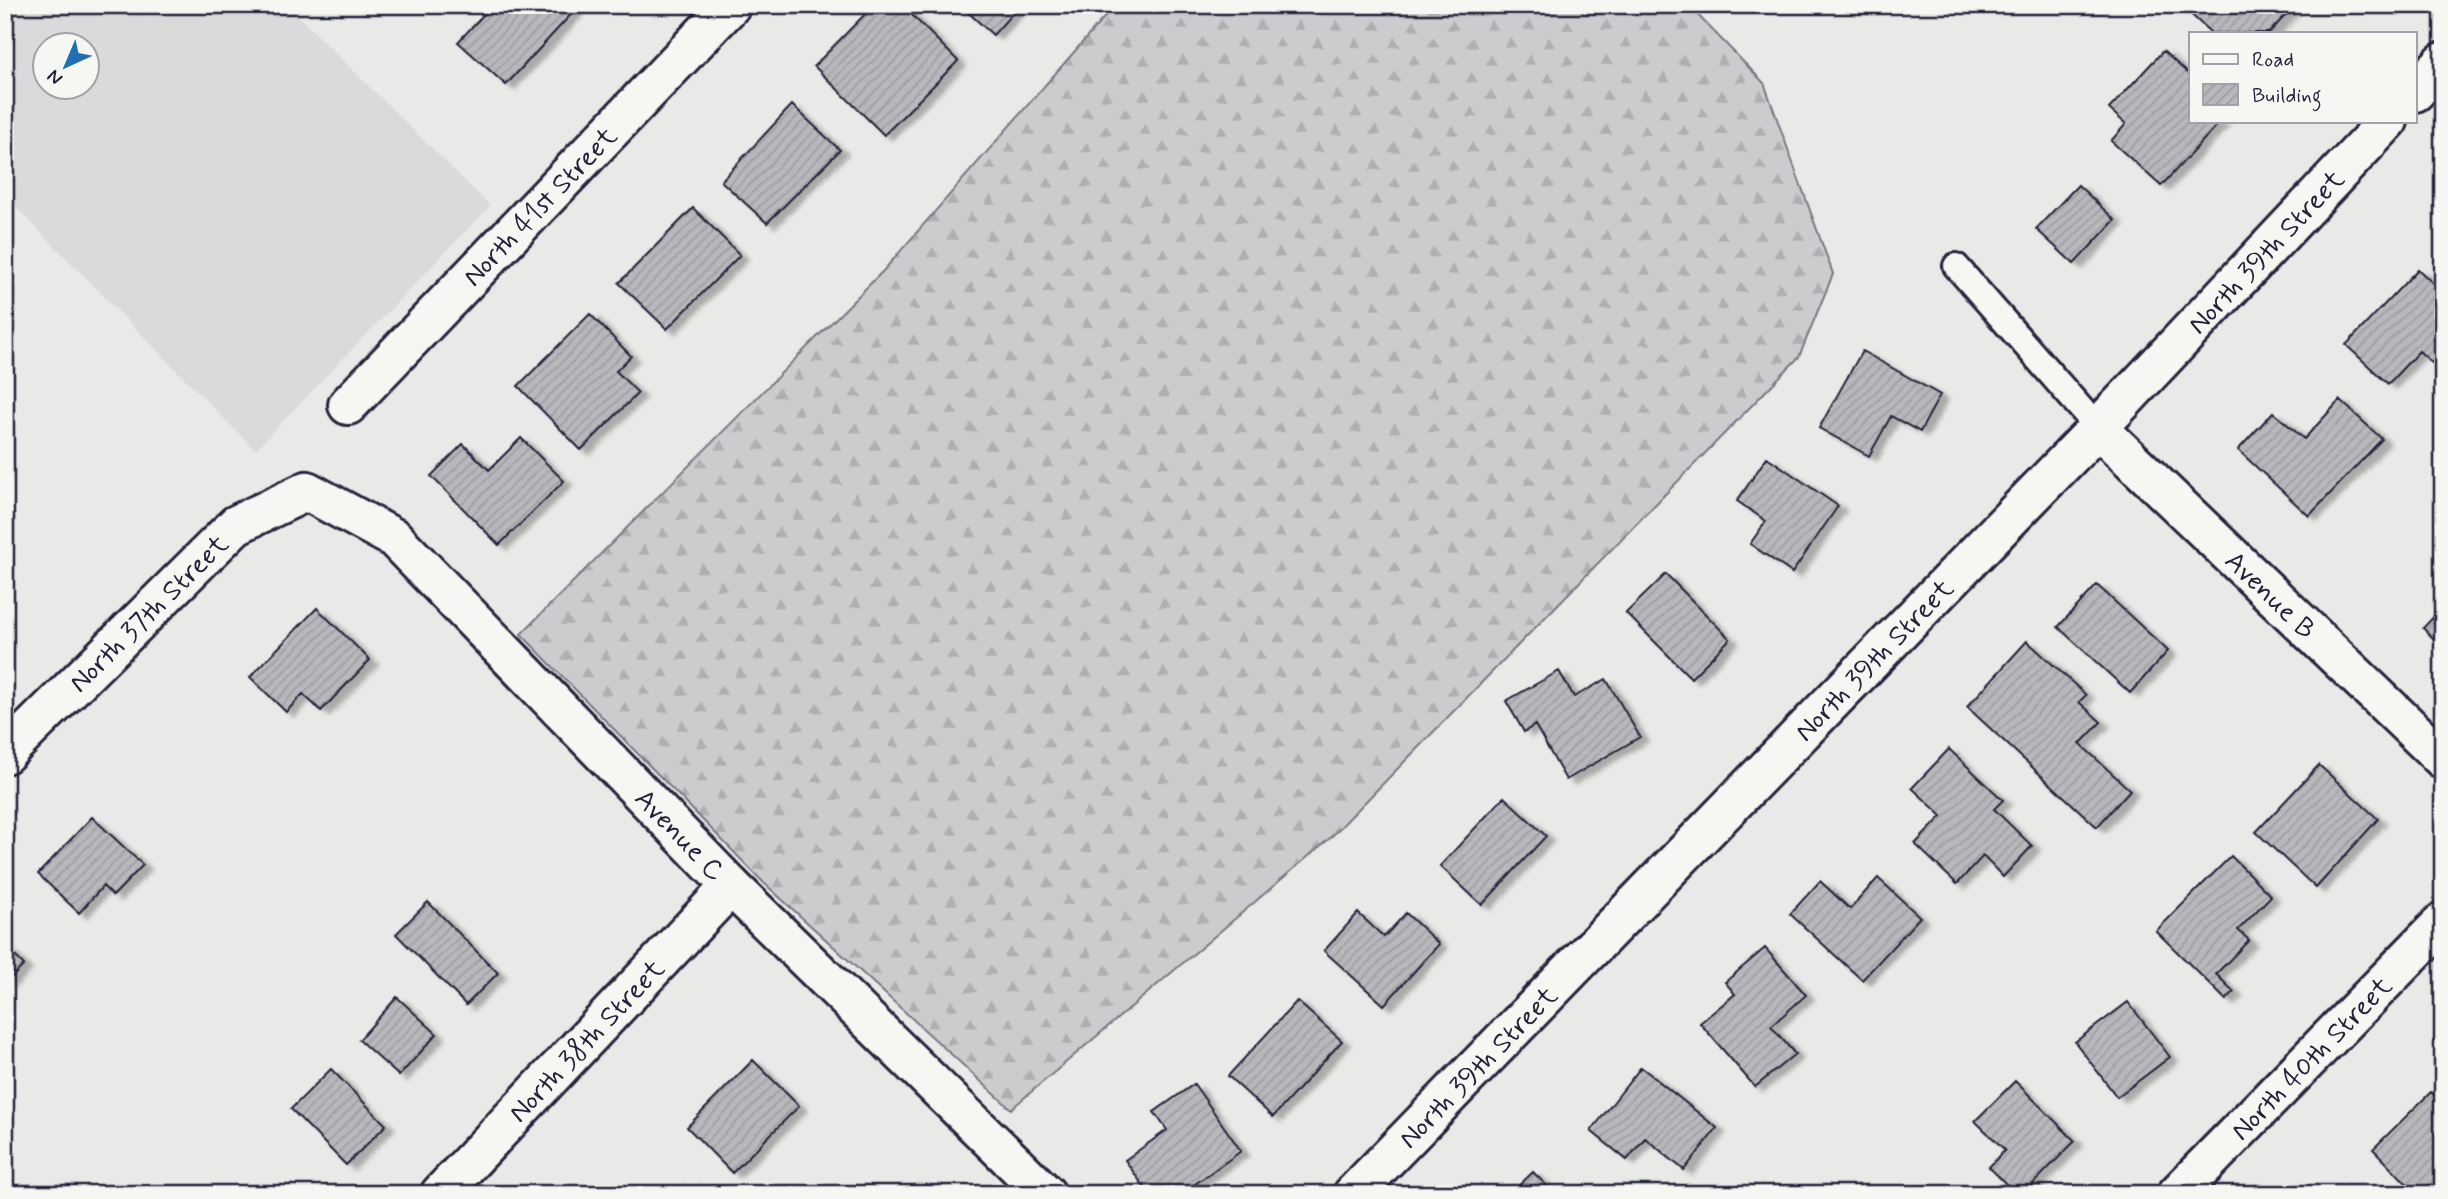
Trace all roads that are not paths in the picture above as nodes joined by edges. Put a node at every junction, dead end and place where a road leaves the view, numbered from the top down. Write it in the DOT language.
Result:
graph roads {
  1 [pos="731,5"];
  2 [pos="2443,62"];
  3 [pos="2416,91"];
  4 [pos="2387,122"];
  5 [pos="1956,266"];
  6 [pos="348,405"];
  7 [pos="2098,428"];
  8 [pos="307,491"];
  9 [pos="5,754"];
  10 [pos="2443,759"];
  11 [pos="731,886"];
  12 [pos="2443,922"];
  13 [pos="440,1194"];
  14 [pos="1046,1194"];
  15 [pos="1353,1194"];
  16 [pos="2177,1194"];
  1 -- 6 [label="street, North 41st Street"];
  2 -- 3 [label="street"];
  4 -- 7 [label="street, North 39th Street"];
  5 -- 7 [label="lane"];
  7 -- 10 [label="street, Avenue B"];
  7 -- 15 [label="street, North 39th Street"];
  8 -- 9 [label="street, North 37th Street"];
  8 -- 11 [label="street, Avenue C"];
  11 -- 13 [label="street, North 38th Street"];
  11 -- 14 [label="street, Avenue C"];
  12 -- 16 [label="street, North 40th Street"];
}
